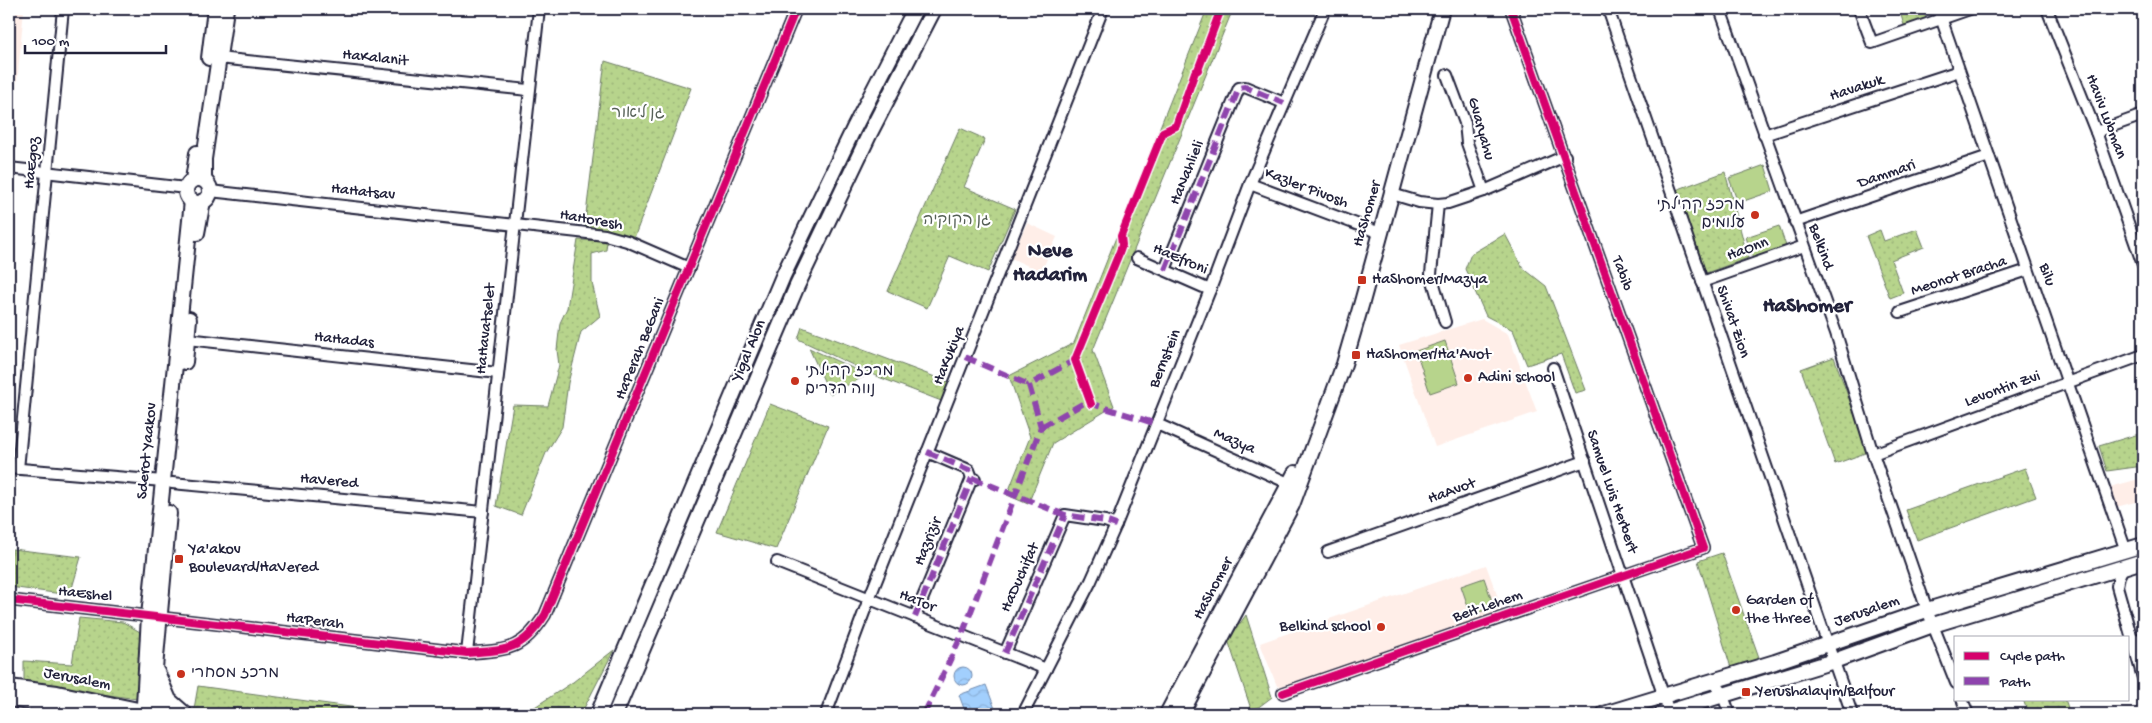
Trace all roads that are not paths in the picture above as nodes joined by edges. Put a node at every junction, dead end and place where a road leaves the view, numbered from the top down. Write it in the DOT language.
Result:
graph roads {
  1 [pos="63,9"];
  2 [pos="215,9"];
  3 [pos="226,9"];
  4 [pos="538,9"];
  5 [pos="796,9"];
  6 [pos="915,9"];
  7 [pos="934,9"];
  8 [pos="1104,9"];
  9 [pos="1325,9"];
  10 [pos="1442,9"];
  11 [pos="1511,9"];
  12 [pos="1608,9"];
  13 [pos="1720,9"];
  14 [pos="1859,9"];
  15 [pos="1938,9"];
  16 [pos="1970,9"];
  17 [pos="2047,9"];
  18 [pos="1941,19"];
  19 [pos="218,58"];
  20 [pos="1959,71"];
  21 [pos="1447,75"];
  22 [pos="528,90"];
  23 [pos="1284,103"];
  24 [pos="2143,115"];
  25 [pos="2096,132"];
  26 [pos="1764,135"];
  27 [pos="1565,156"];
  28 [pos="1989,156"];
  29 [pos="9,168"];
  30 [pos="47,172"];
  31 [pos="1250,184"];
  32 [pos="198,190"];
  33 [pos="1484,191"];
  34 [pos="1392,194"];
  35 [pos="1438,204"];
  36 [pos="1795,222"];
  37 [pos="514,224"];
  38 [pos="1380,233"];
  39 [pos="1804,246"];
  40 [pos="1137,258"];
  41 [pos="2143,265"];
  42 [pos="689,268"];
  43 [pos="1164,270"];
  44 [pos="2028,270"];
  45 [pos="1702,282"];
  46 [pos="1210,290"];
  47 [pos="1900,312"];
  48 [pos="1445,322"];
  49 [pos="187,339"];
  50 [pos="2143,355"];
  51 [pos="1553,368"];
  52 [pos="498,373"];
  53 [pos="2067,383"];
  54 [pos="1157,424"];
  55 [pos="927,452"];
  56 [pos="1873,454"];
  57 [pos="1585,461"];
  58 [pos="14,468"];
  59 [pos="167,482"];
  60 [pos="1295,486"];
  61 [pos="483,512"];
  62 [pos="1116,525"];
  63 [pos="2143,545"];
  64 [pos="1703,548"];
  65 [pos="2126,551"];
  66 [pos="1328,552"];
  67 [pos="2143,561"];
  68 [pos="777,562"];
  69 [pos="2123,568"];
  70 [pos="1624,575"];
  71 [pos="2101,575"];
  72 [pos="2117,586"];
  73 [pos="869,599"];
  74 [pos="9,600"];
  75 [pos="1928,610"];
  76 [pos="154,616"];
  77 [pos="915,617"];
  78 [pos="1933,625"];
  79 [pos="2130,636"];
  80 [pos="2130,638"];
  81 [pos="2143,638"];
  82 [pos="2131,642"];
  83 [pos="1828,645"];
  84 [pos="1005,652"];
  85 [pos="467,654"];
  86 [pos="1834,661"];
  87 [pos="155,666"];
  88 [pos="1046,669"];
  89 [pos="2143,678"];
  90 [pos="1954,679"];
  91 [pos="1711,681"];
  92 [pos="9,687"];
  93 [pos="1283,692"];
  94 [pos="1723,695"];
  95 [pos="1664,696"];
  96 [pos="9,699"];
  97 [pos="1962,700"];
  98 [pos="143,708"];
  99 [pos="1666,713"];
  100 [pos="110,714"];
  101 [pos="166,714"];
  102 [pos="185,714"];
  103 [pos="598,714"];
  104 [pos="614,714"];
  105 [pos="826,714"];
  106 [pos="1023,714"];
  107 [pos="1167,714"];
  108 [pos="1181,714"];
  109 [pos="1604,714"];
  110 [pos="1730,714"];
  111 [pos="1852,714"];
  112 [pos="1968,714"];
  1 -- 30 [label="street, HaEgoz"];
  2 -- 32 [label="street, Sderot Yaakov"];
  3 -- 19 [label="street, Sderot Yaakov"];
  4 -- 22 [label="street, HaHavatselet"];
  5 -- 42 [label="street, HaPerah BeGani"];
  6 -- 103 [label="street, Yigal Alon"];
  7 -- 104 [label="street, Yigal Alon"];
  8 -- 55 [label="street, HaKukiya"];
  9 -- 23 [label="street, Bernstein"];
  10 -- 34 [label="street, HaShomer"];
  11 -- 27 [label="street, Tabib"];
  12 -- 45 [label="street, Shivat Zion"];
  13 -- 26 [label="street, Belkind"];
  14 -- 18 [label="street"];
  15 -- 18 [label="street, Bilu"];
  16 -- 18 [label="street"];
  17 -- 25 [label="street, Haviv Lubman"];
  18 -- 20 [label="street, Bilu"];
  19 -- 22 [label="street, HaKalanit"];
  19 -- 32 [label="street, Sderot Yaakov"];
  20 -- 26 [label="street, Havakuk"];
  20 -- 28 [label="street, Bilu"];
  21 -- 33 [label="street, Gvaryahu"];
  22 -- 37 [label="street, HaHavatselet"];
  23 -- 31 [label="street, Bernstein"];
  23 -- 43 [label="street, HaNahlieli"];
  24 -- 25 [label="street"];
  25 -- 41 [label="street, Haviv Lubman"];
  26 -- 36 [label="street, Belkind"];
  27 -- 33 [label="street"];
  27 -- 64 [label="street, Tabib"];
  28 -- 36 [label="street, Dammari"];
  28 -- 44 [label="street, Bilu"];
  29 -- 30 [label="street, HaHatsav"];
  30 -- 32 [label="street, HaHatsav"];
  30 -- 58 [label="street, HaEgoz"];
  31 -- 38 [label="street, Kazler Pivosh"];
  31 -- 46 [label="street, Bernstein"];
  32 -- 37 [label="street, HaHatsav"];
  32 -- 49 [label="street, Sderot Yaakov"];
  32 -- 59 [label="street, Sderot Yaakov"];
  33 -- 35 [label="street"];
  34 -- 35 [label="street"];
  34 -- 38 [label="street, HaShomer"];
  35 -- 48 [label="street"];
  36 -- 39 [label="street, Belkind"];
  37 -- 42 [label="street, HaHoresh"];
  37 -- 52 [label="street, HaHavatselet"];
  38 -- 60 [label="street, HaShomer"];
  39 -- 45 [label="street, HaOnn"];
  39 -- 56 [label="street, Belkind"];
  40 -- 43 [label="street, HaEfroni"];
  42 -- 85 [label="street, HaPerah BeGani"];
  43 -- 46 [label="street, HaEfroni"];
  44 -- 47 [label="street, Meonot Bracha"];
  44 -- 53 [label="street, Bilu"];
  45 -- 83 [label="street, Shivat Zion"];
  46 -- 54 [label="street, Bernstein"];
  49 -- 52 [label="street, HaHadas"];
  49 -- 59 [label="street, Sderot Yaakov"];
  50 -- 53 [label="street, Levontin Zvi"];
  51 -- 57 [label="street, Samuel Luis Herbert"];
  52 -- 61 [label="street, HaHavatselet"];
  53 -- 56 [label="street, Levontin Zvi"];
  53 -- 65 [label="street, Bilu"];
  54 -- 60 [label="street, Mazya"];
  54 -- 62 [label="street, Bernstein"];
  55 -- 73 [label="street, HaKukiya"];
  55 -- 77 [label="street, Hazrizir"];
  56 -- 75 [label="street, Belkind"];
  57 -- 66 [label="street, HaAvot"];
  57 -- 70 [label="street, Samuel Luis Herbert"];
  58 -- 59 [label="street, HaVered"];
  59 -- 61 [label="street, HaVered"];
  59 -- 76 [label="street, Sderot Yaakov"];
  60 -- 107 [label="street, HaShomer"];
  60 -- 108 [label="street, HaShomer"];
  61 -- 85 [label="street, HaHavatselet"];
  62 -- 84 [label="street, HaDuchifat"];
  62 -- 88 [label="street, Bernstein"];
  63 -- 65 [label="street, Jerusalem"];
  64 -- 70 [label="street, Beit Lehem"];
  65 -- 75 [label="street, Jerusalem"];
  67 -- 69 [label="street"];
  68 -- 73 [label="street, HaTor"];
  69 -- 71 [label="street"];
  69 -- 72 [label="street"];
  70 -- 93 [label="street, Beit Lehem"];
  70 -- 95 [label="street, Samuel Luis Herbert"];
  71 -- 72 [label="street"];
  71 -- 78 [label="street"];
  72 -- 79 [label="street"];
  73 -- 77 [label="street, HaTor"];
  73 -- 105 [label="street, HaKukiya"];
  74 -- 76 [label="street, HaEshel"];
  75 -- 78 [label="street, Belkind"];
  75 -- 83 [label="street, Jerusalem"];
  76 -- 85 [label="street, HaPerah"];
  76 -- 87 [label="street, Sderot Yaakov"];
  76 -- 98 [label="street, Sderot Yaakov"];
  77 -- 84 [label="street, HaTor"];
  78 -- 86 [label="street"];
  78 -- 90 [label="street, Belkind"];
  80 -- 82 [label="street"];
  81 -- 82 [label="street"];
  82 -- 89 [label="street"];
  83 -- 86 [label="street, Shivat Zion"];
  83 -- 91 [label="street, Jerusalem"];
  84 -- 88 [label="street, HaTor"];
  86 -- 94 [label="street"];
  86 -- 111 [label="street, Shivat Zion"];
  87 -- 98 [label="street, Sderot Yaakov"];
  87 -- 102 [label="street"];
  88 -- 106 [label="street, Bernstein"];
  91 -- 94 [label="street"];
  91 -- 95 [label="street, Jerusalem"];
  92 -- 98 [label="street, Jerusalem"];
  94 -- 99 [label="street"];
  94 -- 110 [label="street"];
  95 -- 99 [label="street, Samuel Luis Herbert"];
  95 -- 109 [label="street, Jerusalem"];
  96 -- 100 [label="street, Jerusalem"];
  97 -- 112 [label="street"];
  98 -- 101 [label="street"];
}
